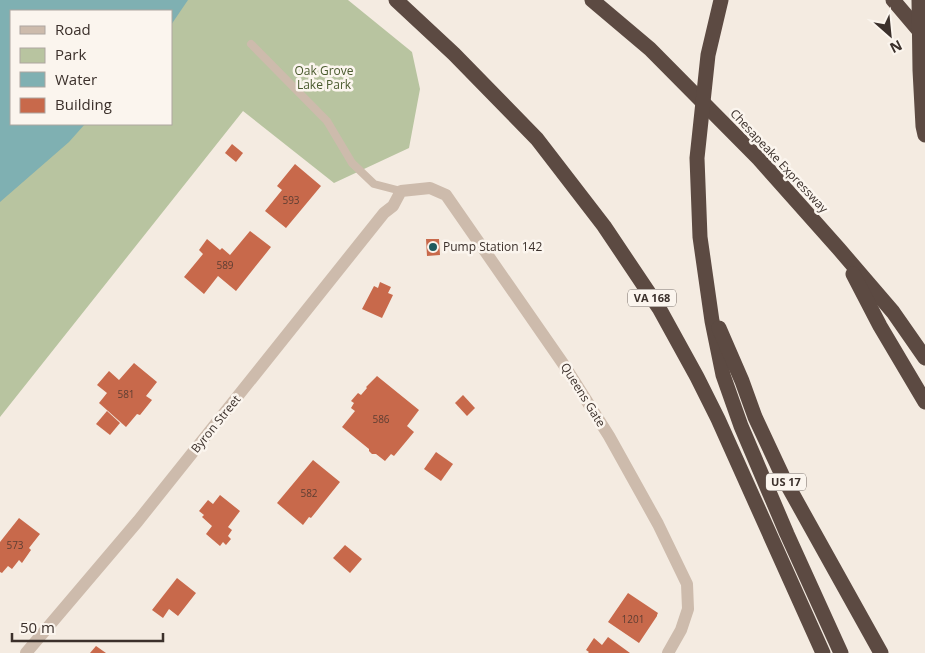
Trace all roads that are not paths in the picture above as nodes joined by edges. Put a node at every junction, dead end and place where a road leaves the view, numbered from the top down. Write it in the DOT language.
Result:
graph roads {
  1 [pos="396,0"];
  2 [pos="592,0"];
  3 [pos="721,0"];
  4 [pos="893,0"];
  5 [pos="919,0"];
  6 [pos="925,39"];
  7 [pos="251,44"];
  8 [pos="925,135"];
  9 [pos="401,192"];
  10 [pos="839,249"];
  11 [pos="709,303"];
  12 [pos="925,358"];
  13 [pos="925,402"];
  14 [pos="26,653"];
  15 [pos="668,653"];
  16 [pos="823,653"];
  17 [pos="842,653"];
  18 [pos="881,653"];
  1 -- 16 [label="highway, VA 168"];
  2 -- 10 [label="highway, Chesapeake Expressway"];
  3 -- 11 [label="highway, US 17"];
  4 -- 6 [label="highway"];
  5 -- 8 [label="highway"];
  7 -- 9 [label="lane"];
  9 -- 14 [label="street, Byron Street"];
  9 -- 15 [label="street, Queens Gate"];
  10 -- 12 [label="highway, Chesapeake Expressway"];
  10 -- 13 [label="highway"];
  11 -- 17 [label="highway"];
  11 -- 18 [label="highway, US 17"];
}
